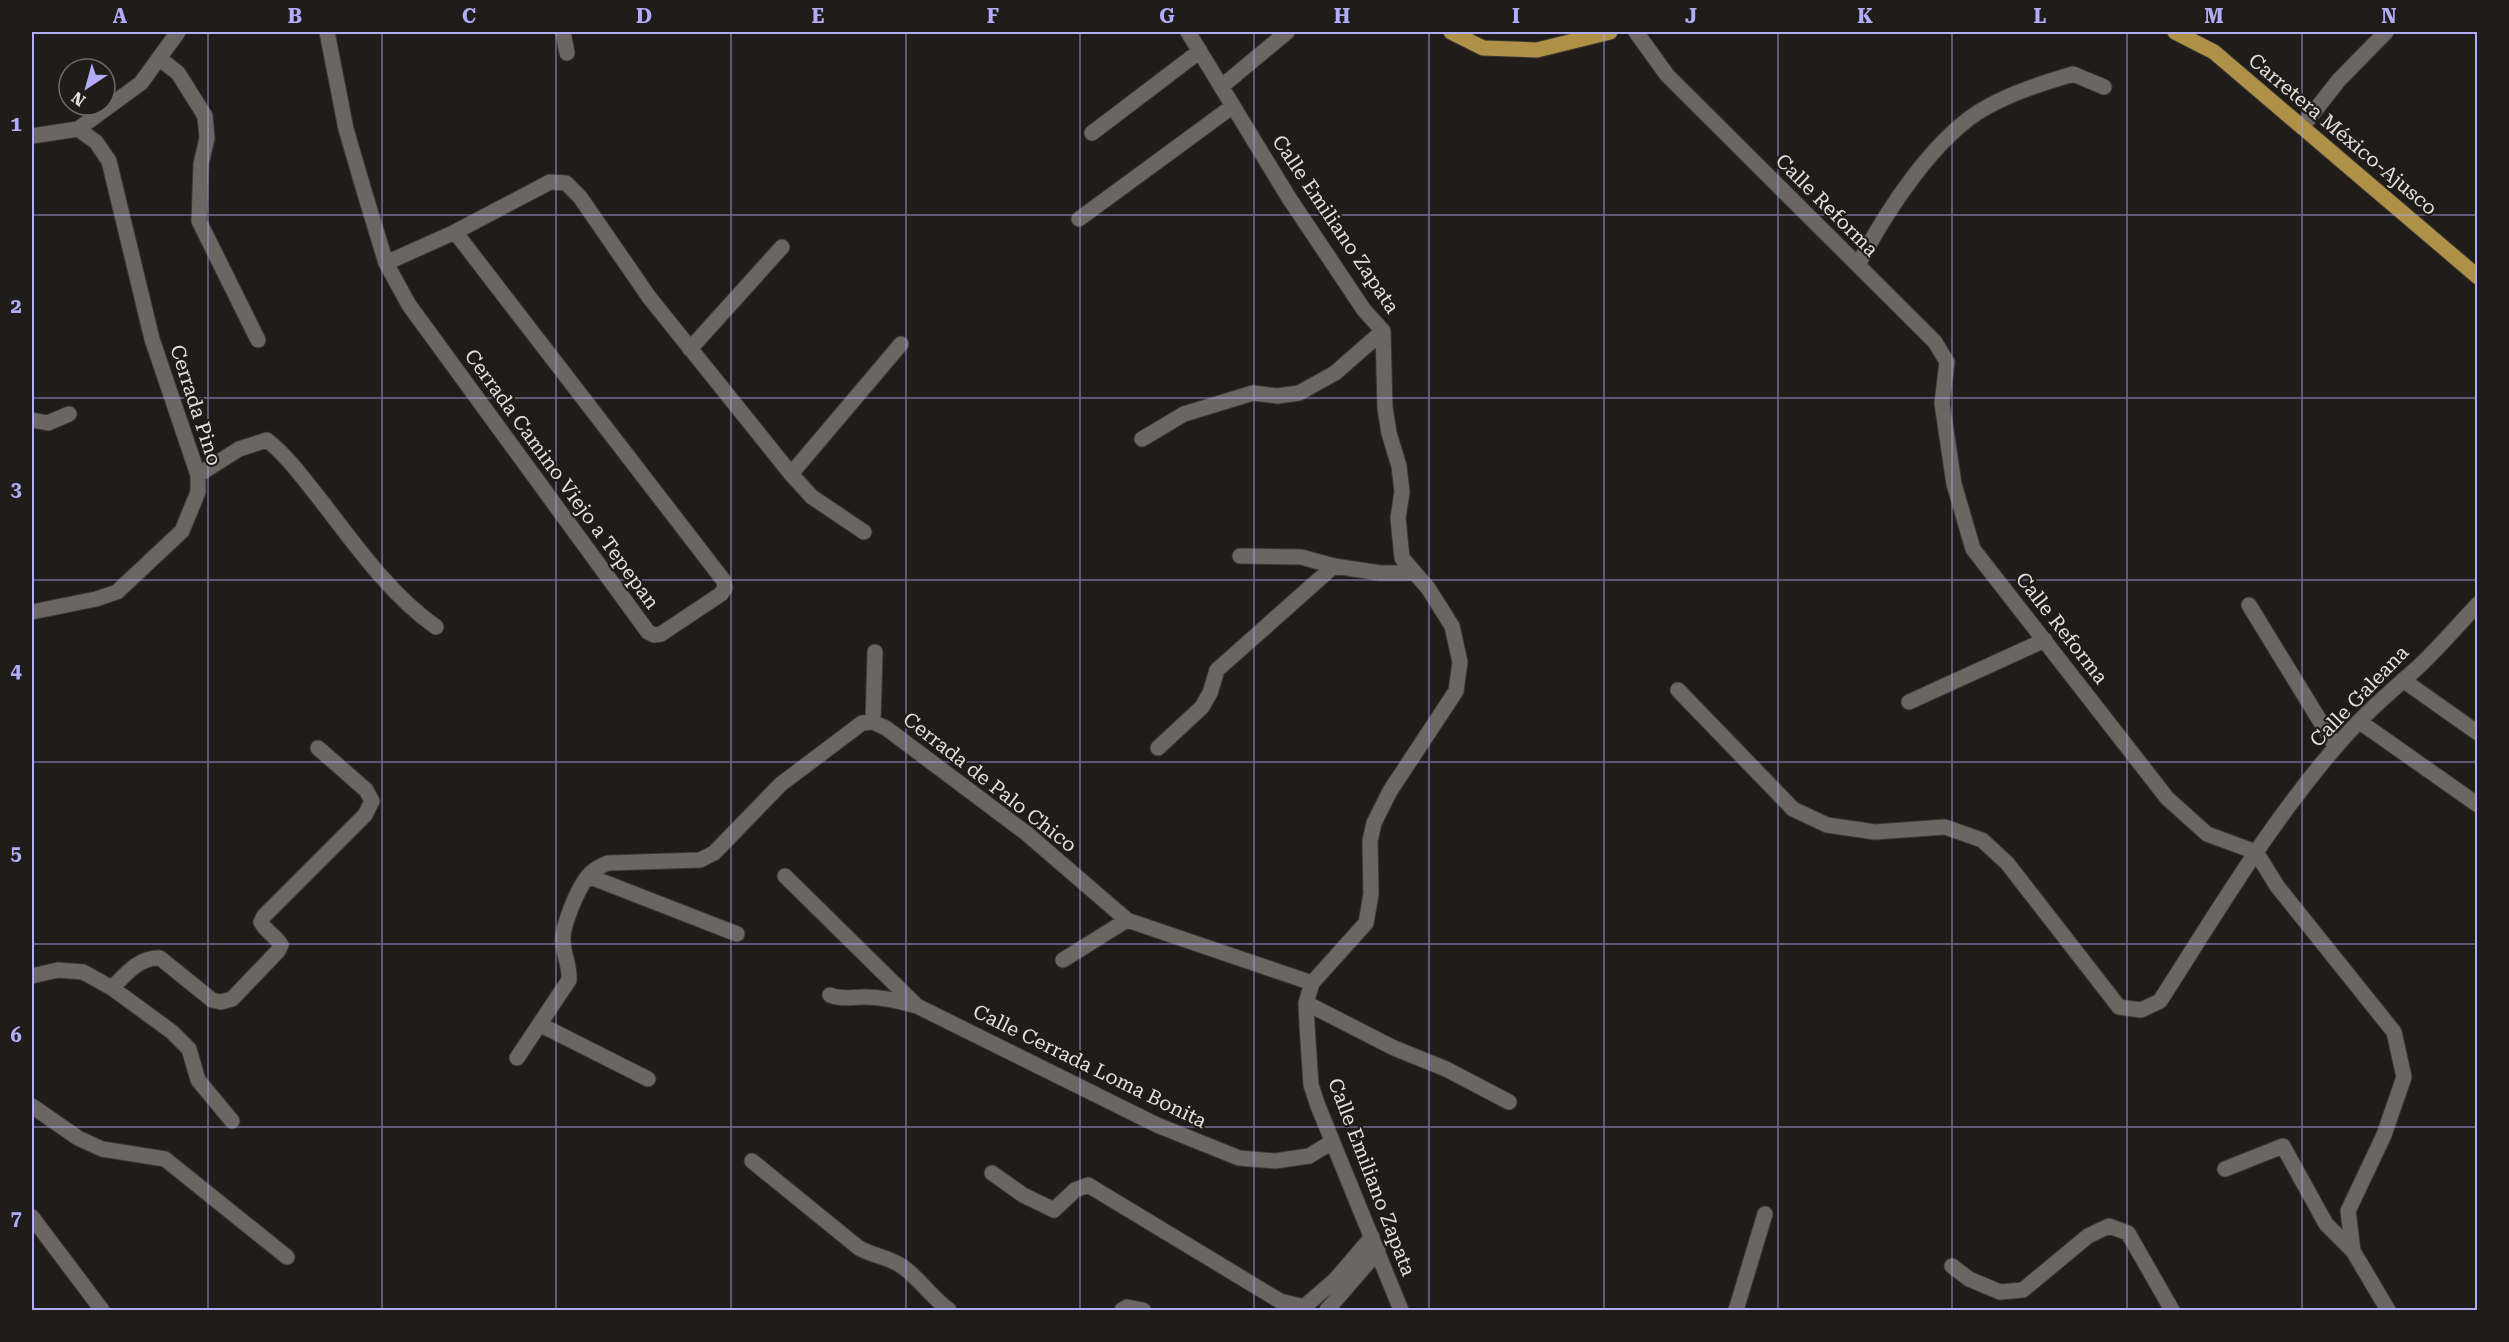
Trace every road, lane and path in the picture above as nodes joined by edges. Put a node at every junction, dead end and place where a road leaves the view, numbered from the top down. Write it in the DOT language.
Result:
graph roads {
  1 [pos="178,32"];
  2 [pos="327,32"];
  3 [pos="563,32"];
  4 [pos="1188,32"];
  5 [pos="1287,32"];
  6 [pos="1450,32"];
  7 [pos="1610,32"];
  8 [pos="1636,32"];
  9 [pos="2175,32"];
  10 [pos="2386,32"];
  11 [pos="1200,51"];
  12 [pos="567,53"];
  13 [pos="160,59"];
  14 [pos="1221,87"];
  15 [pos="2104,87"];
  16 [pos="1233,106"];
  17 [pos="2302,127"];
  18 [pos="78,129"];
  19 [pos="1092,133"];
  20 [pos="32,136"];
  21 [pos="1079,219"];
  22 [pos="455,232"];
  23 [pos="782,247"];
  24 [pos="386,263"];
  25 [pos="1858,265"];
  26 [pos="2478,277"];
  27 [pos="1383,331"];
  28 [pos="258,340"];
  29 [pos="901,344"];
  30 [pos="690,349"];
  31 [pos="69,414"];
  32 [pos="32,420"];
  33 [pos="1142,439"];
  34 [pos="791,474"];
  35 [pos="198,475"];
  36 [pos="864,532"];
  37 [pos="1240,555"];
  38 [pos="1334,566"];
  39 [pos="1413,573"];
  40 [pos="2249,605"];
  41 [pos="2475,610"];
  42 [pos="32,612"];
  43 [pos="436,627"];
  44 [pos="2045,640"];
  45 [pos="875,652"];
  46 [pos="2403,680"];
  47 [pos="1678,690"];
  48 [pos="1909,702"];
  49 [pos="873,722"];
  50 [pos="2360,722"];
  51 [pos="2478,733"];
  52 [pos="2336,747"];
  53 [pos="318,748"];
  54 [pos="1158,748"];
  55 [pos="2478,805"];
  56 [pos="2256,852"];
  57 [pos="588,876"];
  58 [pos="785,876"];
  59 [pos="1127,920"];
  60 [pos="737,934"];
  61 [pos="1063,960"];
  62 [pos="32,975"];
  63 [pos="1312,983"];
  64 [pos="112,988"];
  65 [pos="830,995"];
  66 [pos="1306,1003"];
  67 [pos="917,1006"];
  68 [pos="541,1024"];
  69 [pos="517,1058"];
  70 [pos="648,1079"];
  71 [pos="1509,1102"];
  72 [pos="32,1106"];
  73 [pos="232,1121"];
  74 [pos="1332,1142"];
  75 [pos="752,1161"];
  76 [pos="2225,1168"];
  77 [pos="992,1173"];
  78 [pos="1765,1214"];
  79 [pos="32,1217"];
  80 [pos="1375,1244"];
  81 [pos="2353,1251"];
  82 [pos="287,1257"];
  83 [pos="1952,1266"];
  84 [pos="102,1311"];
  85 [pos="949,1311"];
  86 [pos="1122,1311"];
  87 [pos="1143,1311"];
  88 [pos="1327,1311"];
  89 [pos="1401,1311"];
  90 [pos="1736,1311"];
  91 [pos="2172,1311"];
  92 [pos="2388,1311"];
  1 -- 13 [label="street"];
  2 -- 24 [label="street"];
  3 -- 12 [label="street"];
  4 -- 11 [label="street, Calle Emiliano Zapata"];
  5 -- 14 [label="street"];
  6 -- 7 [label="main road"];
  8 -- 25 [label="street, Calle Reforma"];
  9 -- 17 [label="main road, Carretera México-Ajusco"];
  10 -- 17 [label="street"];
  11 -- 14 [label="street, Calle Emiliano Zapata"];
  11 -- 19 [label="street"];
  13 -- 18 [label="street"];
  13 -- 28 [label="street"];
  14 -- 16 [label="street, Calle Emiliano Zapata"];
  15 -- 25 [label="street"];
  16 -- 21 [label="street"];
  16 -- 27 [label="street, Calle Emiliano Zapata"];
  17 -- 26 [label="main road, Carretera México-Ajusco"];
  18 -- 20 [label="street"];
  18 -- 35 [label="street, Cerrada Pino"];
  22 -- 24 [label="street"];
  22 -- 24 [label="street, Cerrada Camino Viejo a Tepepan"];
  22 -- 30 [label="street"];
  23 -- 30 [label="street"];
  25 -- 44 [label="street, Calle Reforma"];
  27 -- 33 [label="street"];
  27 -- 39 [label="street, Calle Emiliano Zapata"];
  29 -- 34 [label="street"];
  30 -- 34 [label="street"];
  31 -- 32 [label="street"];
  34 -- 36 [label="street"];
  35 -- 42 [label="street, Cerrada Pino"];
  35 -- 43 [label="street"];
  37 -- 38 [label="street"];
  38 -- 39 [label="street"];
  38 -- 54 [label="street"];
  39 -- 63 [label="street, Calle Emiliano Zapata"];
  40 -- 52 [label="street"];
  41 -- 46 [label="street, Calle Galeana"];
  44 -- 48 [label="street"];
  44 -- 56 [label="street, Calle Reforma"];
  45 -- 49 [label="street"];
  46 -- 50 [label="street, Calle Galeana"];
  46 -- 51 [label="street"];
  47 -- 56 [label="street, Calle Galeana"];
  49 -- 57 [label="street, Cerrada de Palo Chico"];
  49 -- 59 [label="street, Cerrada de Palo Chico"];
  50 -- 52 [label="street, Calle Galeana"];
  50 -- 55 [label="street"];
  52 -- 56 [label="street, Calle Galeana"];
  53 -- 64 [label="street"];
  56 -- 81 [label="street"];
  57 -- 60 [label="street"];
  57 -- 68 [label="street"];
  58 -- 67 [label="street"];
  59 -- 61 [label="street"];
  59 -- 63 [label="street, Cerrada de Palo Chico"];
  62 -- 64 [label="street"];
  63 -- 66 [label="street, Calle Emiliano Zapata"];
  64 -- 73 [label="street"];
  65 -- 67 [label="street, Calle Cerrada Loma Bonita"];
  66 -- 71 [label="street"];
  66 -- 74 [label="street, Calle Emiliano Zapata"];
  67 -- 74 [label="street, Calle Cerrada Loma Bonita"];
  68 -- 69 [label="street"];
  68 -- 70 [label="street"];
  72 -- 82 [label="street"];
  74 -- 80 [label="street, Calle Emiliano Zapata"];
  75 -- 85 [label="street"];
  76 -- 81 [label="street"];
  77 -- 80 [label="street"];
  78 -- 90 [label="street"];
  79 -- 84 [label="street"];
  80 -- 88 [label="street"];
  80 -- 89 [label="street, Calle Emiliano Zapata"];
  81 -- 92 [label="street"];
  83 -- 91 [label="street"];
  86 -- 87 [label="street"];
}
